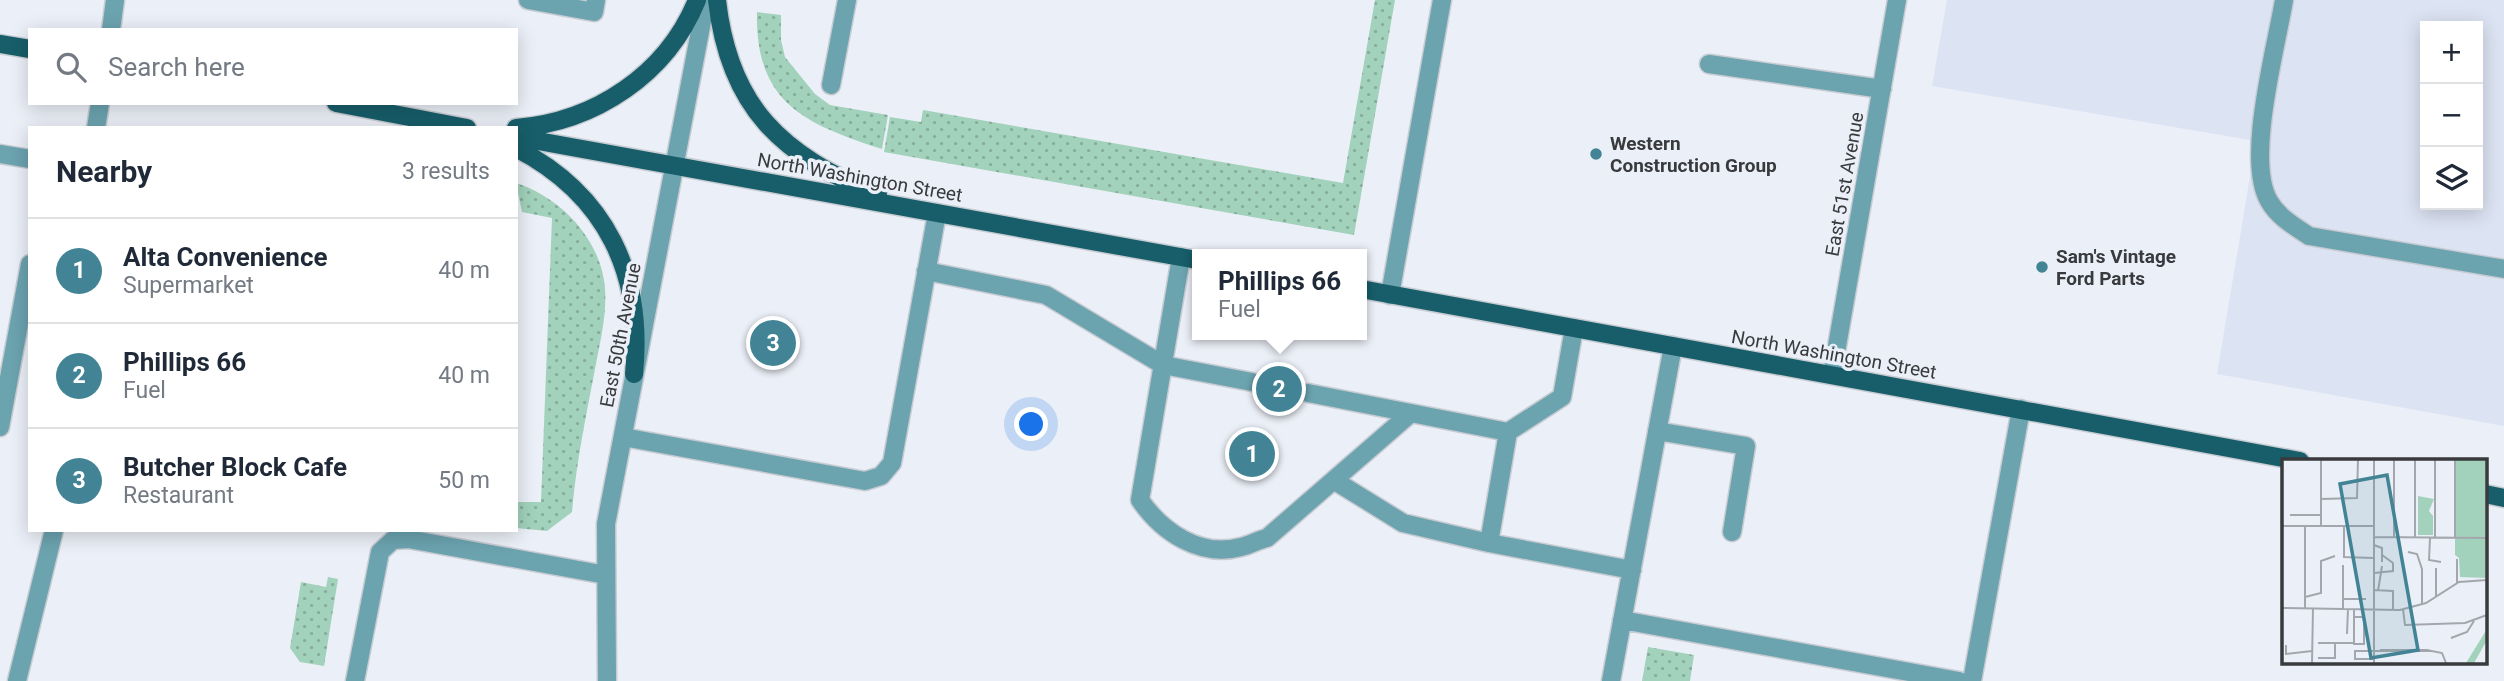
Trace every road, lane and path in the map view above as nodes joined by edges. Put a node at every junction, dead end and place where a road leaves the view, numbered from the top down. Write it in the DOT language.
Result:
graph roads {
  1 [pos="116,0"];
  2 [pos="528,0"];
  3 [pos="596,0"];
  4 [pos="697,0"];
  5 [pos="706,0"];
  6 [pos="717,0"];
  7 [pos="847,0"];
  8 [pos="1442,0"];
  9 [pos="1897,0"];
  10 [pos="2284,0"];
  11 [pos="111,28"];
  12 [pos="0,44"];
  13 [pos="28,49"];
  14 [pos="1709,64"];
  15 [pos="831,85"];
  16 [pos="1882,89"];
  17 [pos="100,105"];
  18 [pos="346,105"];
  19 [pos="96,126"];
  20 [pos="457,126"];
  21 [pos="518,128"];
  22 [pos="518,137"];
  23 [pos="518,149"];
  24 [pos="0,154"];
  25 [pos="28,159"];
  26 [pos="674,165"];
  27 [pos="907,207"];
  28 [pos="937,213"];
  29 [pos="1189,258"];
  30 [pos="2504,269"];
  31 [pos="926,271"];
  32 [pos="28,275"];
  33 [pos="1367,290"];
  34 [pos="1390,295"];
  35 [pos="1574,328"];
  36 [pos="1673,346"];
  37 [pos="1163,365"];
  38 [pos="634,374"];
  39 [pos="1832,374"];
  40 [pos="1252,382"];
  41 [pos="1308,393"];
  42 [pos="2021,410"];
  43 [pos="1411,413"];
  44 [pos="0,427"];
  45 [pos="1657,431"];
  46 [pos="1508,432"];
  47 [pos="623,437"];
  48 [pos="2294,459"];
  49 [pos="1335,481"];
  50 [pos="2486,494"];
  51 [pos="2504,498"];
  52 [pos="54,532"];
  53 [pos="1732,532"];
  54 [pos="1489,543"];
  55 [pos="1632,570"];
  56 [pos="606,575"];
  57 [pos="1622,620"];
  58 [pos="17,681"];
  59 [pos="355,681"];
  60 [pos="607,681"];
  61 [pos="1611,681"];
  62 [pos="1959,681"];
  63 [pos="1972,681"];
  1 -- 11 [label="street"];
  2 -- 3 [label="street"];
  4 -- 21 [label="main road"];
  5 -- 26 [label="street, East 50th Avenue"];
  6 -- 27 [label="main road"];
  7 -- 15 [label="street"];
  8 -- 34 [label="street"];
  9 -- 16 [label="street, East 51st Avenue"];
  10 -- 30 [label="street"];
  12 -- 13 [label="main road"];
  14 -- 16 [label="street"];
  16 -- 39 [label="street, East 51st Avenue"];
  17 -- 19 [label="street"];
  18 -- 20 [label="main road"];
  22 -- 26 [label="main road, North Washington Street"];
  23 -- 38 [label="main road"];
  24 -- 25 [label="street"];
  26 -- 27 [label="main road, North Washington Street"];
  26 -- 38 [label="street, East 50th Avenue"];
  27 -- 28 [label="main road, North Washington Street"];
  28 -- 29 [label="main road, North Washington Street"];
  28 -- 31 [label="street"];
  29 -- 37 [label="street"];
  31 -- 37 [label="street"];
  31 -- 47 [label="street"];
  32 -- 44 [label="street"];
  33 -- 34 [label="main road, North Washington Street"];
  34 -- 35 [label="main road, North Washington Street"];
  35 -- 36 [label="main road, North Washington Street"];
  35 -- 46 [label="street"];
  36 -- 39 [label="main road, North Washington Street"];
  36 -- 45 [label="street"];
  37 -- 40 [label="street"];
  37 -- 49 [label="street"];
  38 -- 47 [label="street, East 50th Avenue"];
  39 -- 42 [label="main road, North Washington Street"];
  41 -- 43 [label="street"];
  42 -- 48 [label="main road, North Washington Street"];
  42 -- 63 [label="street"];
  43 -- 46 [label="street"];
  43 -- 49 [label="street"];
  45 -- 53 [label="street"];
  45 -- 55 [label="street"];
  46 -- 54 [label="street"];
  47 -- 56 [label="street, East 50th Avenue"];
  49 -- 54 [label="street"];
  50 -- 51 [label="main road"];
  52 -- 58 [label="street"];
  54 -- 55 [label="street"];
  55 -- 57 [label="street"];
  56 -- 59 [label="street"];
  56 -- 60 [label="street, East 50th Avenue"];
  57 -- 61 [label="street"];
  57 -- 62 [label="street"];
}
